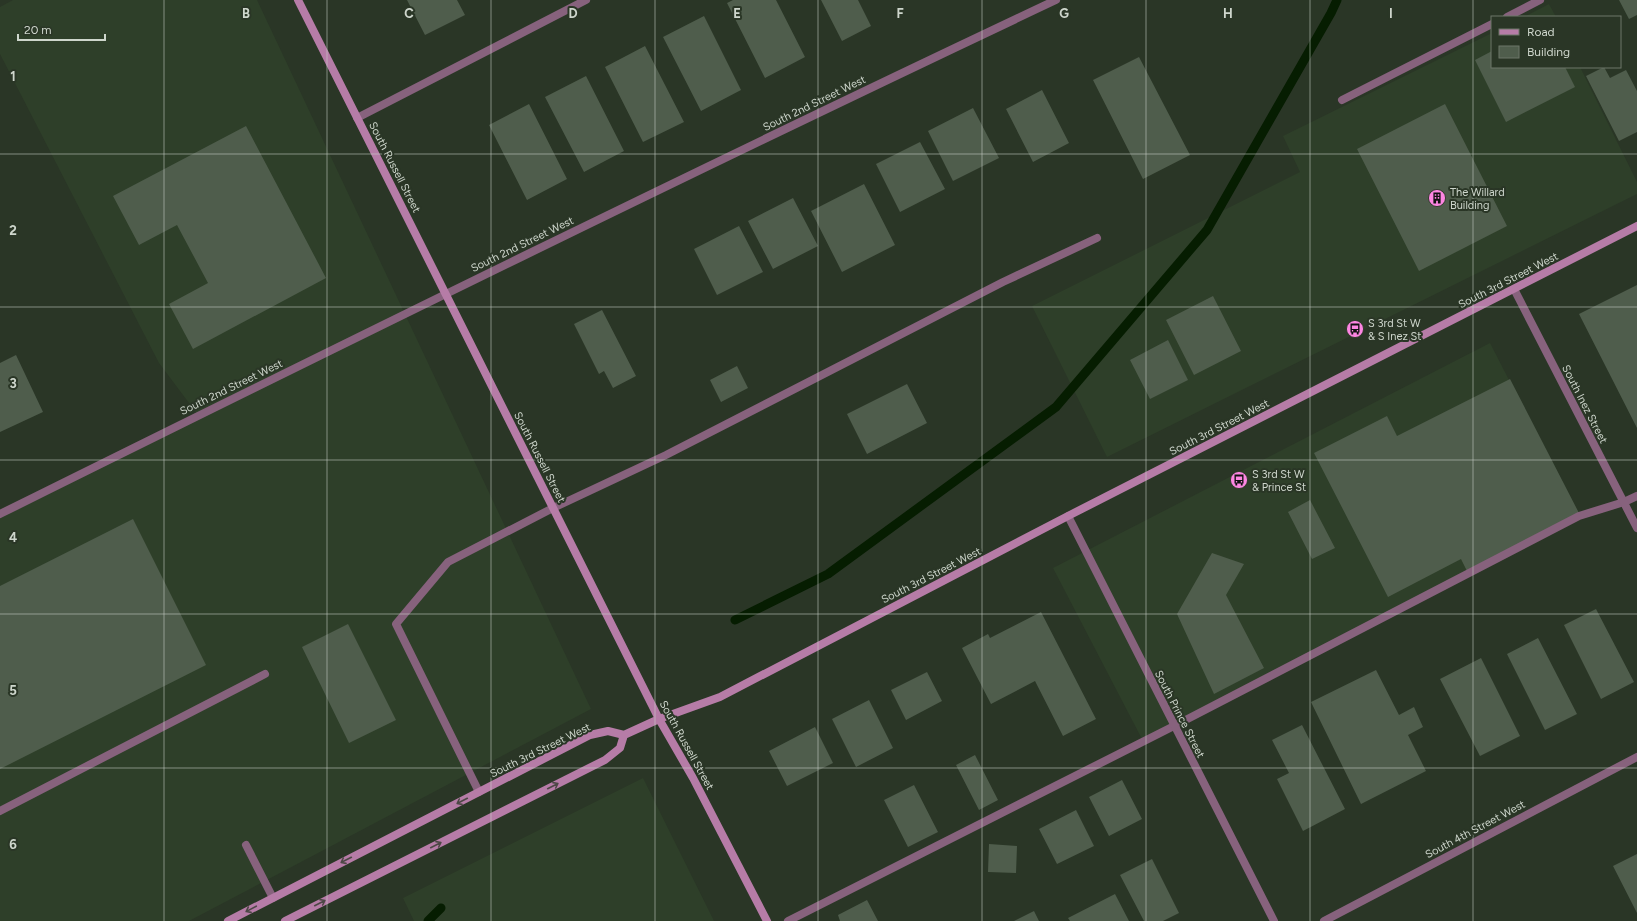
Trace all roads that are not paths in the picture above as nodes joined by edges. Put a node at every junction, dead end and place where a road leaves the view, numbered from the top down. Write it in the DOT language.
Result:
graph roads {
  1 [pos="298,0"];
  2 [pos="586,0"];
  3 [pos="1056,0"];
  4 [pos="1540,0"];
  5 [pos="1509,16"];
  6 [pos="1491,25"];
  7 [pos="1342,100"];
  8 [pos="357,118"];
  9 [pos="1637,226"];
  10 [pos="1098,238"];
  11 [pos="1514,289"];
  12 [pos="446,294"];
  13 [pos="1637,496"];
  14 [pos="1624,502"];
  15 [pos="553,508"];
  16 [pos="0,514"];
  17 [pos="1068,516"];
  18 [pos="1637,528"];
  19 [pos="265,674"];
  20 [pos="659,719"];
  21 [pos="1174,726"];
  22 [pos="624,735"];
  23 [pos="1637,757"];
  24 [pos="479,792"];
  25 [pos="0,811"];
  26 [pos="246,845"];
  27 [pos="274,898"];
  28 [pos="228,921"];
  29 [pos="286,921"];
  30 [pos="767,921"];
  31 [pos="788,921"];
  32 [pos="1274,921"];
  33 [pos="1324,921"];
  1 -- 8 [label="main road, South Russell Street"];
  2 -- 8 [label="street"];
  3 -- 12 [label="street, South 2nd Street West"];
  4 -- 5 [label="street"];
  6 -- 7 [label="street"];
  8 -- 12 [label="main road, South Russell Street"];
  9 -- 11 [label="main road, South 3rd Street West"];
  10 -- 15 [label="street"];
  11 -- 14 [label="street, South Inez Street"];
  11 -- 17 [label="main road, South 3rd Street West"];
  12 -- 15 [label="main road, South Russell Street"];
  12 -- 16 [label="street, South 2nd Street West"];
  13 -- 14 [label="street"];
  14 -- 18 [label="street, South Inez Street"];
  14 -- 21 [label="street"];
  15 -- 20 [label="main road, South Russell Street"];
  15 -- 24 [label="street"];
  17 -- 20 [label="main road, South 3rd Street West"];
  17 -- 21 [label="street, South Prince Street"];
  19 -- 25 [label="street"];
  20 -- 22 [label="main road, South 3rd Street West"];
  20 -- 30 [label="main road, South Russell Street"];
  21 -- 31 [label="street"];
  21 -- 32 [label="street, South Prince Street"];
  22 -- 24 [label="main road, South 3rd Street West"];
  29 -- 22 [label="main road, one-way"];
  23 -- 33 [label="street, South 4th Street West"];
  24 -- 27 [label="main road, South 3rd Street West, one-way"];
  26 -- 27 [label="street"];
  27 -- 28 [label="main road, South 3rd Street West, one-way"];
}
